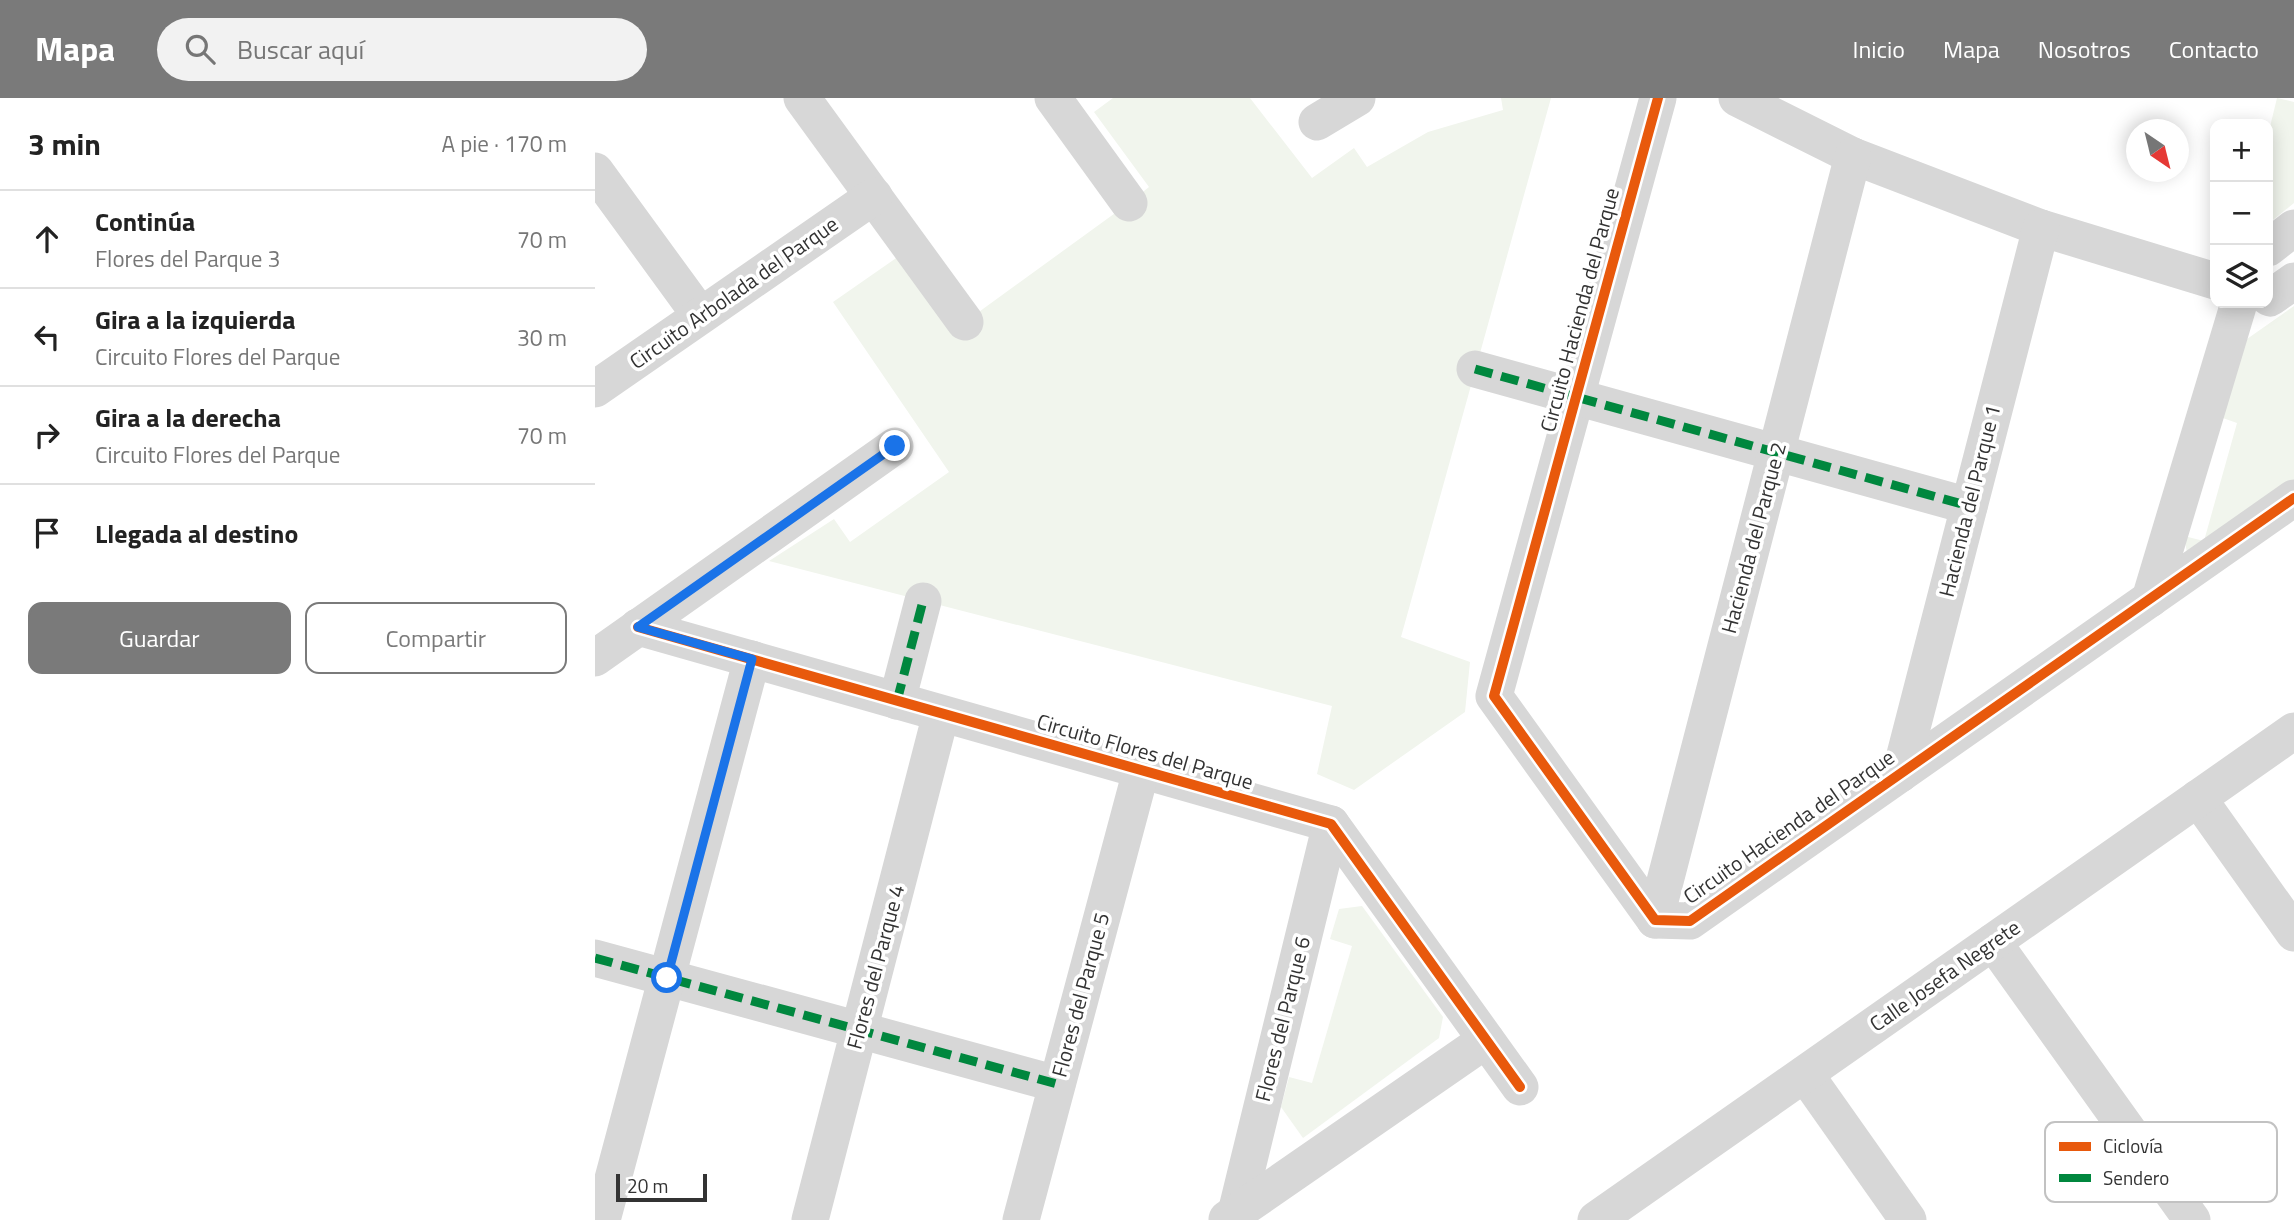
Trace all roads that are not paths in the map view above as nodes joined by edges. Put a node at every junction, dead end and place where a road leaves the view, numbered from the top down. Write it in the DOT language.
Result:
graph roads {
  1 [pos="802,98"];
  2 [pos="1053,98"];
  3 [pos="1357,98"];
  4 [pos="1658,98"];
  5 [pos="1737,98"];
  6 [pos="1317,122"];
  7 [pos="1853,156"];
  8 [pos="595,171"];
  9 [pos="874,196"];
  10 [pos="1129,203"];
  11 [pos="2041,228"];
  12 [pos="2294,228"];
  13 [pos="2272,245"];
  14 [pos="2210,279"];
  15 [pos="2294,281"];
  16 [pos="2273,296"];
  17 [pos="2237,308"];
  18 [pos="700,315"];
  19 [pos="965,322"];
  20 [pos="1475,369"];
  21 [pos="595,389"];
  22 [pos="1576,397"];
  23 [pos="895,446"];
  24 [pos="1776,451"];
  25 [pos="2294,498"];
  26 [pos="1969,506"];
  27 [pos="2150,599"];
  28 [pos="923,601"];
  29 [pos="638,627"];
  30 [pos="595,658"];
  31 [pos="752,659"];
  32 [pos="897,701"];
  33 [pos="941,714"];
  34 [pos="2294,731"];
  35 [pos="1141,771"];
  36 [pos="1900,774"];
  37 [pos="2198,798"];
  38 [pos="1331,824"];
  39 [pos="1655,920"];
  40 [pos="2294,933"];
  41 [pos="1993,942"];
  42 [pos="595,958"];
  43 [pos="667,978"];
  44 [pos="859,1030"];
  45 [pos="1486,1040"];
  46 [pos="1805,1074"];
  47 [pos="1057,1084"];
  48 [pos="1520,1087"];
  49 [pos="2122,1122"];
  50 [pos="2179,1202"];
  51 [pos="1231,1217"];
  52 [pos="602,1220"];
  53 [pos="810,1220"];
  54 [pos="1021,1220"];
  55 [pos="1598,1220"];
  56 [pos="1908,1220"];
  57 [pos="2192,1220"];
  1 -- 9 [label="street"];
  2 -- 10 [label="street"];
  3 -- 6 [label="street"];
  4 -- 22 [label="street, Circuito Hacienda del Parque"];
  5 -- 7 [label="street"];
  7 -- 11 [label="street"];
  7 -- 24 [label="street, Hacienda del Parque 2"];
  8 -- 18 [label="street"];
  9 -- 18 [label="street, Circuito Arbolada del Parque"];
  9 -- 19 [label="street"];
  11 -- 14 [label="street"];
  11 -- 26 [label="street, Hacienda del Parque 1"];
  12 -- 13 [label="street"];
  15 -- 16 [label="street"];
  17 -- 27 [label="street"];
  18 -- 21 [label="street, Circuito Arbolada del Parque"];
  20 -- 22 [label="street"];
  22 -- 24 [label="street"];
  22 -- 39 [label="street, Circuito Hacienda del Parque"];
  23 -- 29 [label="street"];
  24 -- 26 [label="street"];
  24 -- 39 [label="street, Hacienda del Parque 2"];
  25 -- 27 [label="street, Circuito Hacienda del Parque"];
  26 -- 36 [label="street, Hacienda del Parque 1"];
  27 -- 36 [label="street, Circuito Hacienda del Parque"];
  28 -- 32 [label="street"];
  29 -- 30 [label="street"];
  29 -- 31 [label="street, Circuito Flores del Parque"];
  31 -- 32 [label="street, Circuito Flores del Parque"];
  31 -- 43 [label="street"];
  32 -- 33 [label="street, Circuito Flores del Parque"];
  33 -- 35 [label="street, Circuito Flores del Parque"];
  33 -- 44 [label="street, Flores del Parque 4"];
  34 -- 37 [label="street, Calle Josefa Negrete"];
  35 -- 38 [label="street, Circuito Flores del Parque"];
  35 -- 47 [label="street, Flores del Parque 5"];
  36 -- 39 [label="street, Circuito Hacienda del Parque"];
  37 -- 40 [label="street"];
  37 -- 41 [label="street, Calle Josefa Negrete"];
  38 -- 45 [label="street"];
  38 -- 51 [label="street, Flores del Parque 6"];
  41 -- 46 [label="street, Calle Josefa Negrete"];
  41 -- 49 [label="street"];
  42 -- 43 [label="street"];
  43 -- 44 [label="street"];
  43 -- 52 [label="street"];
  44 -- 47 [label="street"];
  44 -- 53 [label="street, Flores del Parque 4"];
  45 -- 48 [label="street"];
  45 -- 51 [label="street"];
  46 -- 55 [label="street, Calle Josefa Negrete"];
  46 -- 56 [label="street"];
  47 -- 54 [label="street, Flores del Parque 5"];
  50 -- 57 [label="street"];
}
